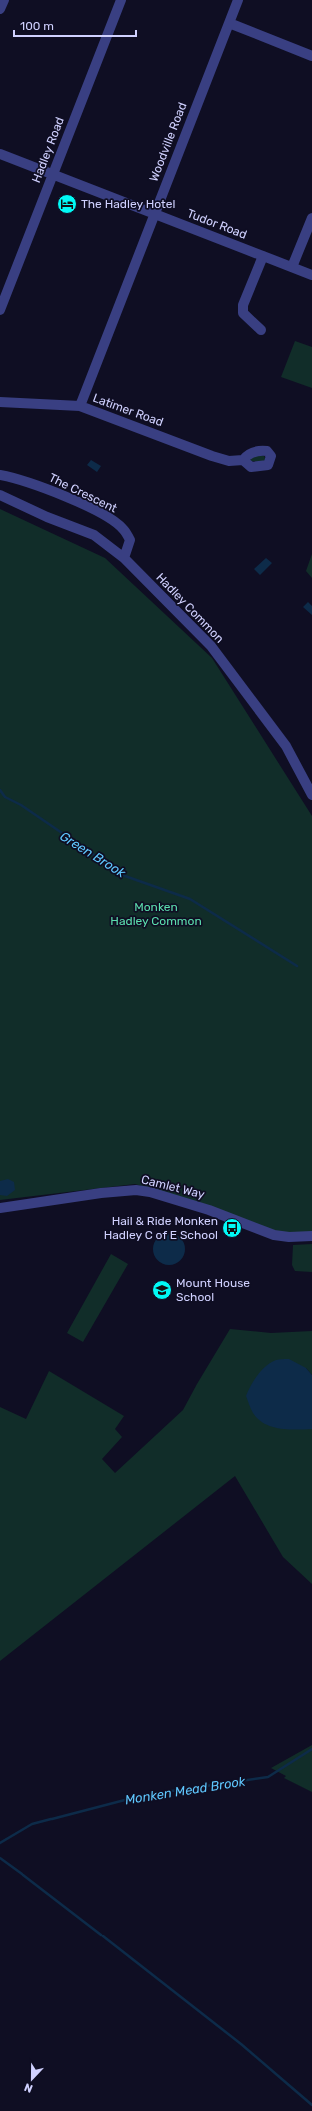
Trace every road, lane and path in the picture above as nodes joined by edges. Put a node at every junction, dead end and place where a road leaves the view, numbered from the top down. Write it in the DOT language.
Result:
graph roads {
  1 [pos="4,0"];
  2 [pos="121,0"];
  3 [pos="238,0"];
  4 [pos="0,9"];
  5 [pos="229,23"];
  6 [pos="312,56"];
  7 [pos="0,154"];
  8 [pos="53,174"];
  9 [pos="154,214"];
  10 [pos="312,218"];
  11 [pos="263,256"];
  12 [pos="292,267"];
  13 [pos="312,275"];
  14 [pos="0,310"];
  15 [pos="260,330"];
  16 [pos="0,402"];
  17 [pos="80,406"];
  18 [pos="243,460"];
  19 [pos="0,475"];
  20 [pos="0,495"];
  21 [pos="124,558"];
  22 [pos="312,795"];
  23 [pos="0,1208"];
  24 [pos="312,1236"];
  1 -- 4 [label="street"];
  2 -- 8 [label="street, Hadley Road"];
  3 -- 5 [label="street, Woodville Road"];
  5 -- 6 [label="street"];
  5 -- 9 [label="street, Woodville Road"];
  7 -- 8 [label="street, Tudor Road"];
  8 -- 9 [label="street, Tudor Road"];
  8 -- 14 [label="street, Hadley Road"];
  9 -- 11 [label="street, Tudor Road"];
  9 -- 17 [label="street, Woodville Road"];
  10 -- 12 [label="street"];
  11 -- 12 [label="street, Tudor Road"];
  11 -- 15 [label="street"];
  12 -- 13 [label="street, Tudor Road"];
  16 -- 17 [label="street, Latimer Road"];
  17 -- 18 [label="street, Latimer Road"];
  19 -- 21 [label="street, The Crescent"];
  20 -- 21 [label="street, Hadley Common"];
  21 -- 22 [label="street, Hadley Common"];
  23 -- 24 [label="street, Camlet Way"];
}
